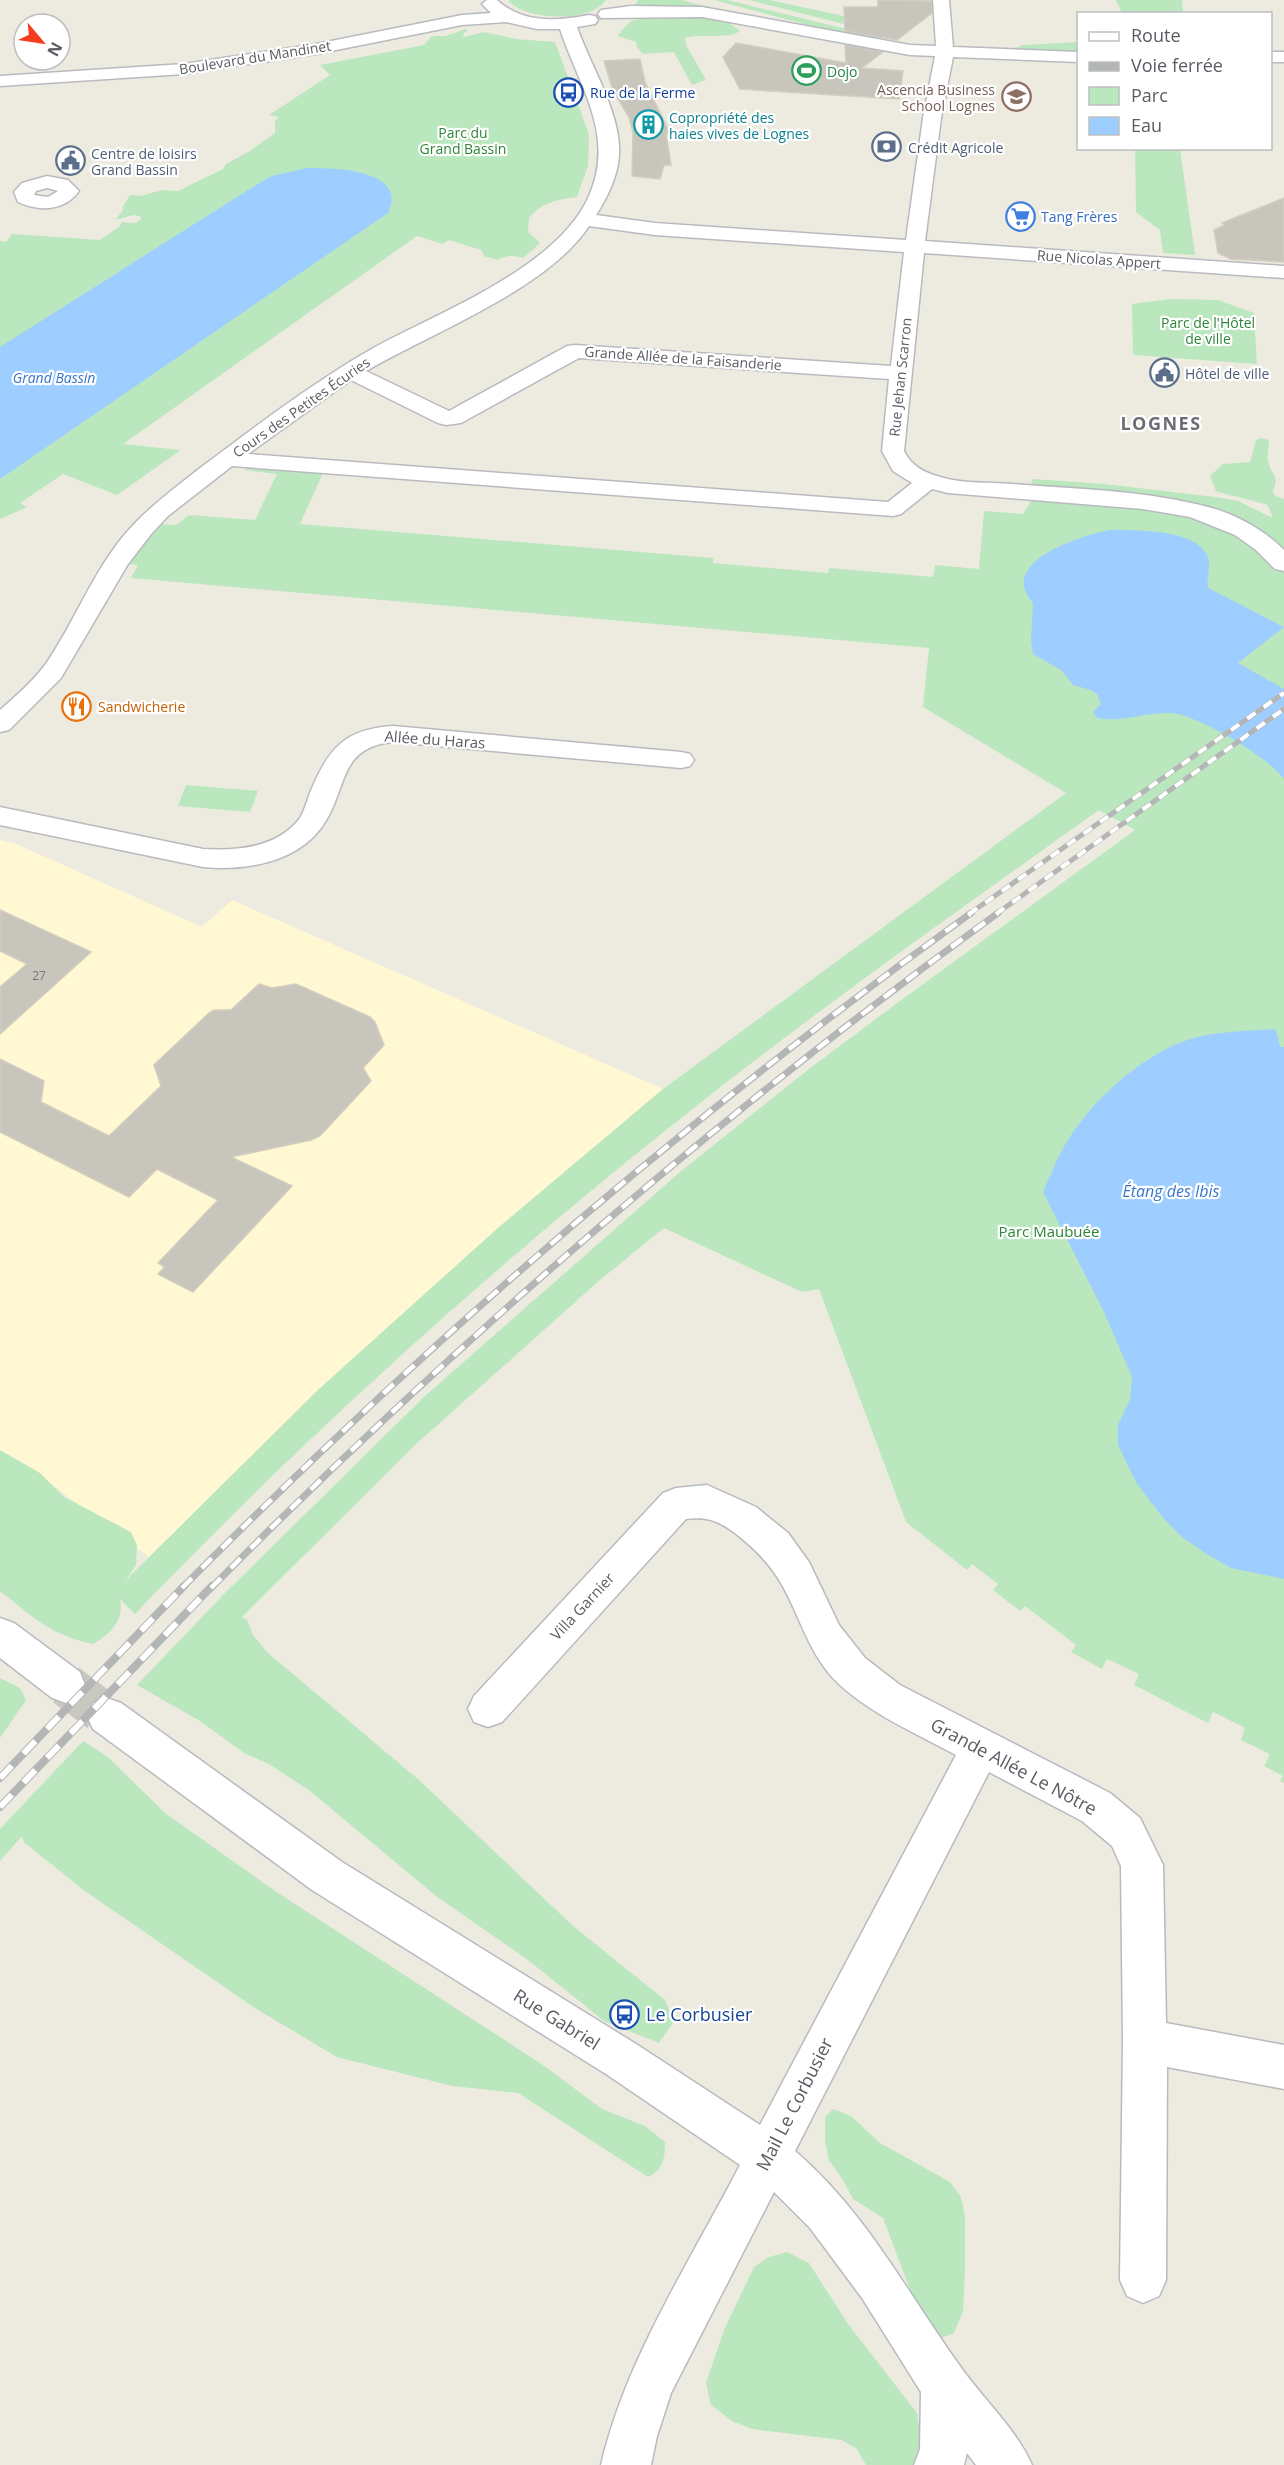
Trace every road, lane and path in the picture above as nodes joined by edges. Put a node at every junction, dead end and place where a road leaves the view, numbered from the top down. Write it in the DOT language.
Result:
graph roads {
  1 [pos="489,0"];
  2 [pos="623,0"];
  3 [pos="699,0"];
  4 [pos="941,0"];
  5 [pos="460,3"];
  6 [pos="607,14"];
  7 [pos="508,16"];
  8 [pos="567,24"];
  9 [pos="810,32"];
  10 [pos="944,56"];
  11 [pos="1077,57"];
  12 [pos="0,66"];
  13 [pos="0,81"];
  14 [pos="585,220"];
  15 [pos="915,246"];
  16 [pos="1284,272"];
  17 [pos="350,371"];
  18 [pos="901,373"];
  19 [pos="228,459"];
  20 [pos="928,482"];
  21 [pos="1284,564"];
  22 [pos="0,724"];
  23 [pos="681,760"];
  24 [pos="0,816"];
  25 [pos="676,1504"];
  26 [pos="0,1635"];
  27 [pos="66,1685"];
  28 [pos="488,1709"];
  29 [pos="107,1716"];
  30 [pos="980,1749"];
  31 [pos="1145,2041"];
  32 [pos="1284,2067"];
  33 [pos="766,2156"];
  34 [pos="1143,2280"];
  35 [pos="945,2386"];
  36 [pos="626,2465"];
  37 [pos="939,2465"];
  38 [pos="1007,2465"];
  1 -- 7 [label="street"];
  2 -- 6 [label="street"];
  3 -- 9 [label="street"];
  4 -- 10 [label="street, Rue Jehan Scarron"];
  5 -- 12 [label="street, Boulevard du Mandinet"];
  6 -- 8 [label="street"];
  6 -- 9 [label="street"];
  7 -- 8 [label="street"];
  7 -- 13 [label="street, Boulevard du Mandinet"];
  8 -- 14 [label="street, Cours des Petites Écuries"];
  9 -- 10 [label="street"];
  10 -- 11 [label="street"];
  10 -- 15 [label="street, Rue Jehan Scarron"];
  14 -- 15 [label="street"];
  14 -- 17 [label="street, Cours des Petites Écuries"];
  15 -- 16 [label="street, Rue Nicolas Appert"];
  15 -- 18 [label="street, Rue Jehan Scarron"];
  17 -- 18 [label="street, Grande Allée de la Faisanderie"];
  17 -- 19 [label="street, Cours des Petites Écuries"];
  18 -- 20 [label="street, Rue Jehan Scarron"];
  19 -- 20 [label="street"];
  19 -- 22 [label="street, Cours des Petites Écuries"];
  20 -- 21 [label="street, Rue Jehan Scarron"];
  23 -- 24 [label="street, Allée du Haras"];
  25 -- 28 [label="street, Villa Garnier"];
  25 -- 30 [label="street, Grande Allée Le Nôtre"];
  26 -- 27 [label="street"];
  29 -- 33 [label="street, Rue Gabriel"];
  30 -- 31 [label="street, Grande Allée Le Nôtre"];
  30 -- 33 [label="street, Mail Le Corbusier"];
  31 -- 32 [label="street"];
  31 -- 34 [label="street, Grande Allée Le Nôtre"];
  33 -- 35 [label="street, Rue Gabriel"];
  33 -- 36 [label="street, Mail Le Corbusier"];
  35 -- 37 [label="street"];
  35 -- 38 [label="street, Rue Gabriel"];
}
